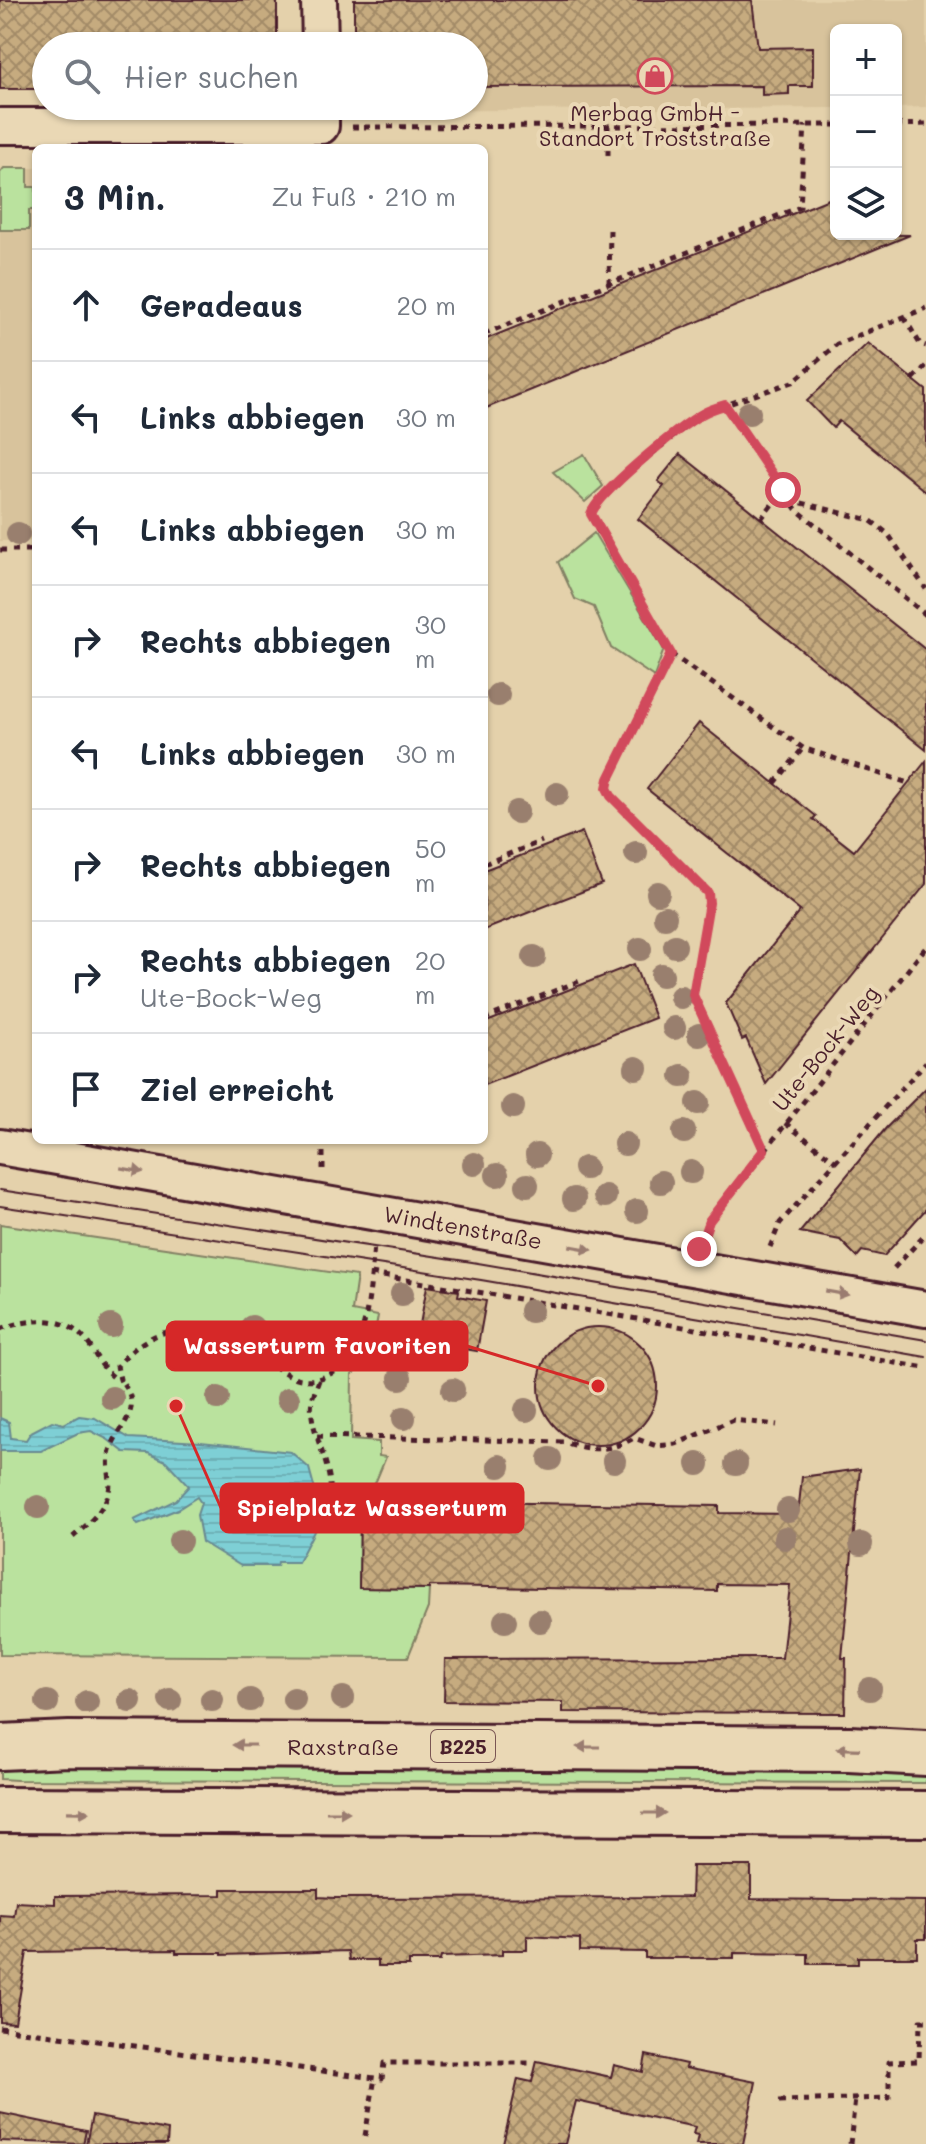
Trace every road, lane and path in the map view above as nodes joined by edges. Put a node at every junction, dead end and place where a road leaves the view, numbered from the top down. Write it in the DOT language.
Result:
graph roads {
  1 [pos="319,0"];
  2 [pos="320,32"];
  3 [pos="193,120"];
  4 [pos="436,120"];
  5 [pos="926,124"];
  6 [pos="805,125"];
  7 [pos="830,125"];
  8 [pos="902,125"];
  9 [pos="0,126"];
  10 [pos="608,126"];
  11 [pos="608,155"];
  12 [pos="610,230"];
  13 [pos="609,284"];
  14 [pos="926,308"];
  15 [pos="904,317"];
  16 [pos="488,332"];
  17 [pos="926,346"];
  18 [pos="926,366"];
  19 [pos="913,379"];
  20 [pos="725,405"];
  21 [pos="783,490"];
  22 [pos="789,499"];
  23 [pos="761,519"];
  24 [pos="0,550"];
  25 [pos="32,550"];
  26 [pos="926,589"];
  27 [pos="926,615"];
  28 [pos="671,654"];
  29 [pos="803,748"];
  30 [pos="775,783"];
  31 [pos="908,783"];
  32 [pos="542,841"];
  33 [pos="488,862"];
  34 [pos="926,947"];
  35 [pos="582,980"];
  36 [pos="488,1017"];
  37 [pos="926,1062"];
  38 [pos="785,1123"];
  39 [pos="0,1147"];
  40 [pos="764,1150"];
  41 [pos="836,1162"];
  42 [pos="374,1211"];
  43 [pos="926,1234"];
  44 [pos="699,1249"];
  45 [pos="765,1261"];
  46 [pos="891,1272"];
  47 [pos="371,1274"];
  48 [pos="926,1309"];
  49 [pos="0,1329"];
  50 [pos="926,1368"];
  51 [pos="120,1379"];
  52 [pos="319,1380"];
  53 [pos="777,1425"];
  54 [pos="317,1436"];
  55 [pos="330,1495"];
  56 [pos="73,1537"];
  57 [pos="0,1747"];
  58 [pos="926,1753"];
  59 [pos="0,1810"];
  60 [pos="926,1814"];
  61 [pos="926,2021"];
  62 [pos="0,2028"];
  63 [pos="533,2063"];
  64 [pos="375,2078"];
  65 [pos="855,2099"];
  66 [pos="779,2101"];
  67 [pos="365,2136"];
  68 [pos="850,2144"];
  1 -- 2 [label="street"];
  3 -- 9 [label="street"];
  4 -- 10 [label="path"];
  5 -- 8 [label="path"];
  6 -- 7 [label="path"];
  6 -- 10 [label="path"];
  6 -- 13 [label="path"];
  10 -- 11 [label="path"];
  12 -- 13 [label="path"];
  13 -- 16 [label="path"];
  14 -- 15 [label="path"];
  15 -- 17 [label="path"];
  15 -- 20 [label="path"];
  18 -- 19 [label="path"];
  20 -- 21 [label="path"];
  20 -- 28 [label="path"];
  21 -- 22 [label="path"];
  21 -- 23 [label="path"];
  22 -- 26 [label="path"];
  22 -- 27 [label="path"];
  24 -- 25 [label="path"];
  28 -- 29 [label="path"];
  28 -- 40 [label="path"];
  29 -- 30 [label="path"];
  29 -- 31 [label="path"];
  32 -- 33 [label="path"];
  34 -- 38 [label="path, Ute-Bock-Weg"];
  35 -- 36 [label="path"];
  37 -- 41 [label="path"];
  38 -- 40 [label="path, Ute-Bock-Weg"];
  38 -- 41 [label="path"];
  39 -- 42 [label="street, Windtenstraße, one-way"];
  40 -- 44 [label="path, Ute-Bock-Weg"];
  41 -- 45 [label="path"];
  42 -- 47 [label="path"];
  42 -- 48 [label="street, Windtenstraße, one-way"];
  43 -- 46 [label="path"];
  47 -- 50 [label="path"];
  47 -- 52 [label="path"];
  49 -- 51 [label="path"];
  51 -- 52 [label="path"];
  51 -- 56 [label="path"];
  52 -- 54 [label="path"];
  53 -- 54 [label="path"];
  54 -- 55 [label="path"];
  58 -- 57 [label="main road, Raxstraße / B225, one-way"];
  59 -- 60 [label="main road, one-way"];
  61 -- 65 [label="path"];
  62 -- 64 [label="path"];
  63 -- 64 [label="path"];
  64 -- 67 [label="path"];
  65 -- 66 [label="path"];
  65 -- 68 [label="path"];
}
